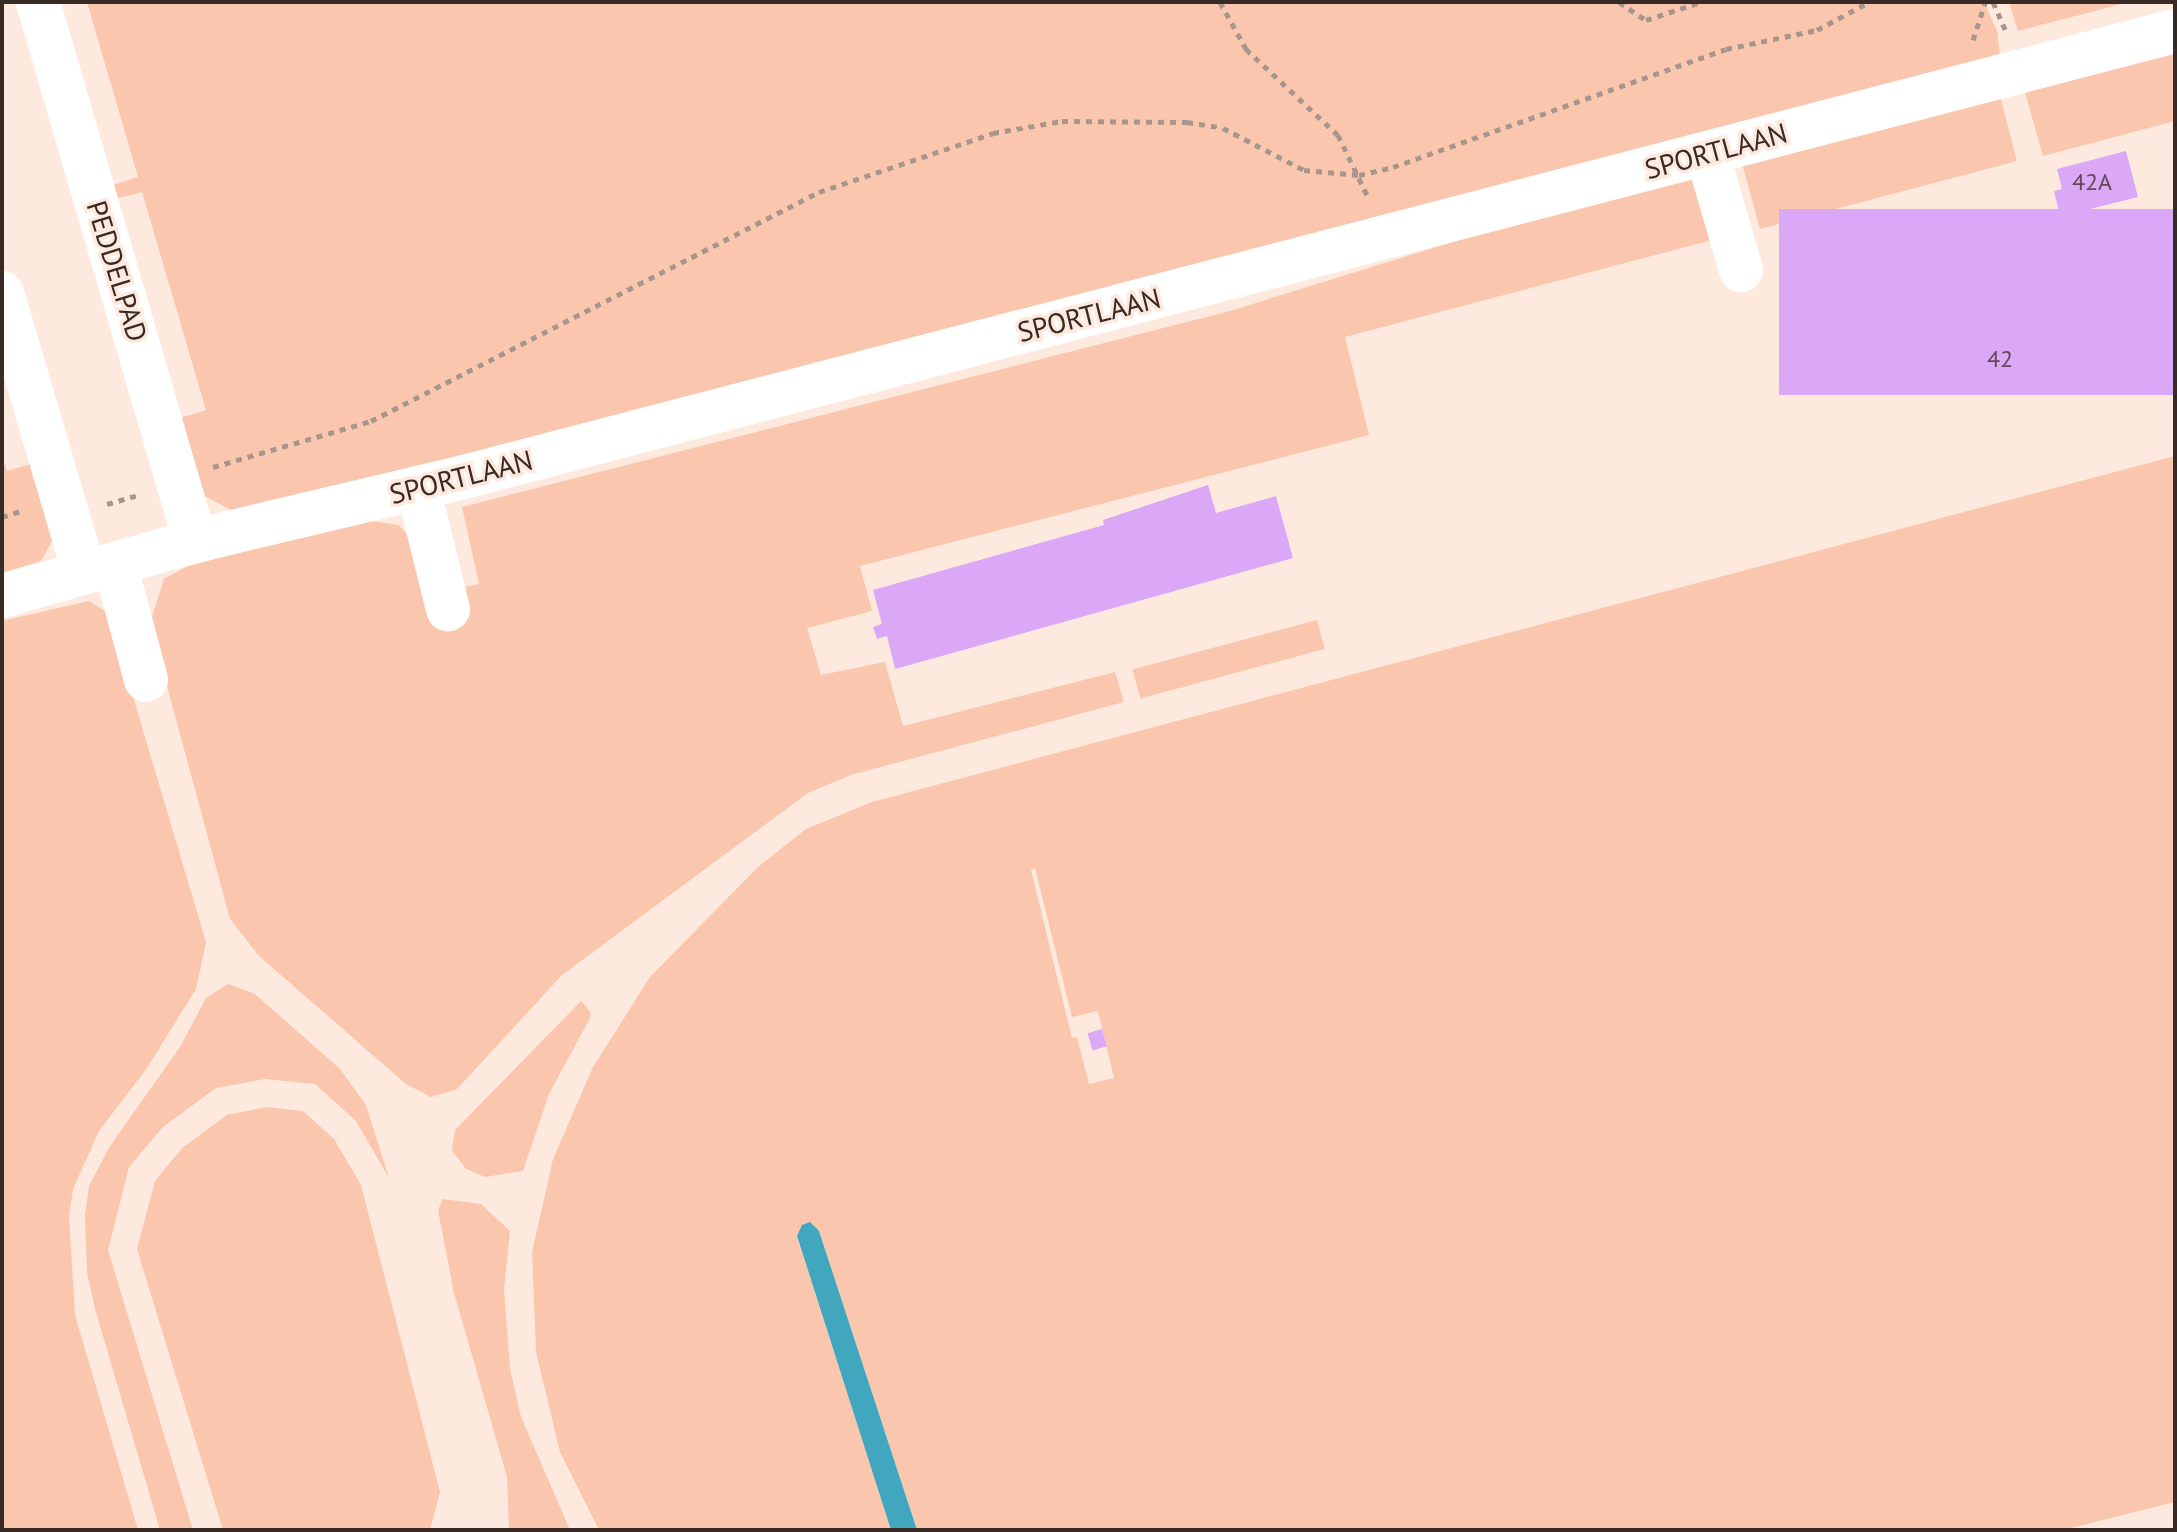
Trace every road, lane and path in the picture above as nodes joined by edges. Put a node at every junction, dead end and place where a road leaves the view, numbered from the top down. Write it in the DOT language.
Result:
graph roads {
  1 [pos="38,2"];
  2 [pos="1220,2"];
  3 [pos="1619,2"];
  4 [pos="1701,2"];
  5 [pos="1869,2"];
  6 [pos="2175,31"];
  7 [pos="1707,153"];
  8 [pos="1359,175"];
  9 [pos="1370,204"];
  10 [pos="1741,270"];
  11 [pos="2,293"];
  12 [pos="209,467"];
  13 [pos="418,488"];
  14 [pos="150,492"];
  15 [pos="98,507"];
  16 [pos="195,541"];
  17 [pos="100,568"];
  18 [pos="2,596"];
  19 [pos="448,609"];
  20 [pos="146,680"];
  1 -- 16 [label="street, PEDDELPAD"];
  2 -- 8 [label="path"];
  3 -- 4 [label="path"];
  5 -- 8 [label="path"];
  6 -- 7 [label="street, SPORTLAAN"];
  7 -- 10 [label="street"];
  7 -- 13 [label="street, SPORTLAAN"];
  8 -- 9 [label="path"];
  8 -- 12 [label="path"];
  11 -- 17 [label="street"];
  13 -- 16 [label="street, SPORTLAAN"];
  13 -- 19 [label="street"];
  14 -- 15 [label="path"];
  16 -- 17 [label="street, SPORTLAAN"];
  17 -- 18 [label="street, SPORTLAAN"];
  17 -- 20 [label="street"];
}
